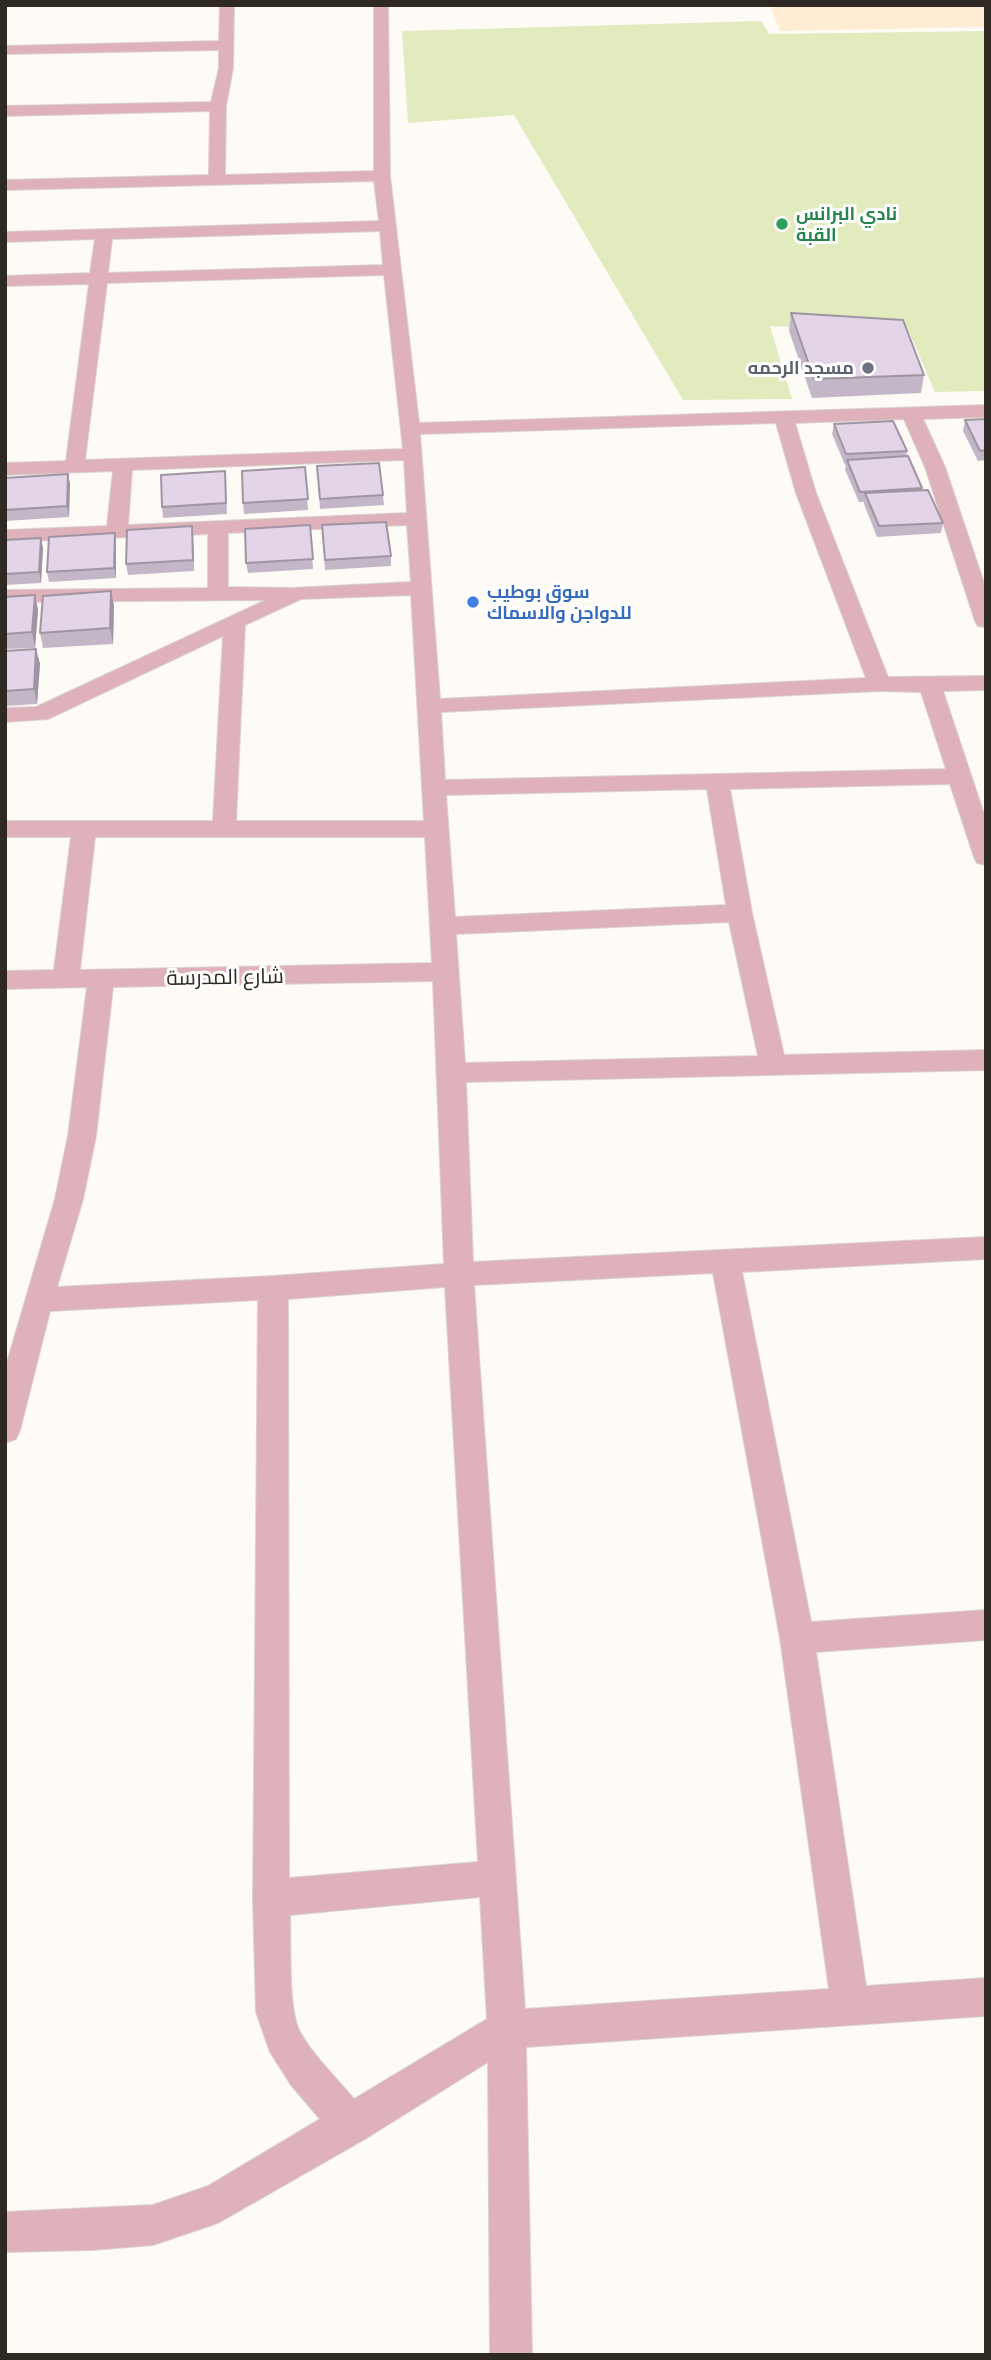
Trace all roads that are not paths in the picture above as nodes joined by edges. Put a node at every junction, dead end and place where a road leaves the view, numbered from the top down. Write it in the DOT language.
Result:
graph roads {
  1 [pos="227,5"];
  2 [pos="381,5"];
  3 [pos="226,45"];
  4 [pos="5,50"];
  5 [pos="218,106"];
  6 [pos="5,111"];
  7 [pos="382,176"];
  8 [pos="217,178"];
  9 [pos="5,185"];
  10 [pos="388,226"];
  11 [pos="104,234"];
  12 [pos="5,236"];
  13 [pos="393,270"];
  14 [pos="98,278"];
  15 [pos="6,285"];
  16 [pos="986,411"];
  17 [pos="911,413"];
  18 [pos="784,417"];
  19 [pos="412,442"];
  20 [pos="123,465"];
  21 [pos="75,466"];
  22 [pos="5,469"];
  23 [pos="416,519"];
  24 [pos="218,527"];
  25 [pos="117,532"];
  26 [pos="5,536"];
  27 [pos="420,589"];
  28 [pos="218,593"];
  29 [pos="297,593"];
  30 [pos="5,596"];
  31 [pos="235,621"];
  32 [pos="986,621"];
  33 [pos="986,683"];
  34 [pos="879,684"];
  35 [pos="930,685"];
  36 [pos="428,706"];
  37 [pos="40,714"];
  38 [pos="5,715"];
  39 [pos="5,734"];
  40 [pos="958,776"];
  41 [pos="718,784"];
  42 [pos="433,789"];
  43 [pos="5,829"];
  44 [pos="84,829"];
  45 [pos="223,829"];
  46 [pos="436,829"];
  47 [pos="986,857"];
  48 [pos="740,913"];
  49 [pos="443,926"];
  50 [pos="446,972"];
  51 [pos="66,978"];
  52 [pos="102,979"];
  53 [pos="5,980"];
  54 [pos="986,1060"];
  55 [pos="773,1065"];
  56 [pos="452,1073"];
  57 [pos="986,1248"];
  58 [pos="725,1261"];
  59 [pos="459,1274"];
  60 [pos="273,1288"];
  61 [pos="38,1300"];
  62 [pos="5,1431"];
  63 [pos="986,1625"];
  64 [pos="797,1638"];
  65 [pos="498,1878"];
  66 [pos="271,1898"];
  67 [pos="986,1997"];
  68 [pos="850,2005"];
  69 [pos="507,2029"];
  70 [pos="351,2125"];
  71 [pos="5,2232"];
  72 [pos="511,2355"];
  1 -- 3 [label="street"];
  2 -- 7 [label="street"];
  3 -- 4 [label="street"];
  3 -- 5 [label="street"];
  5 -- 6 [label="street"];
  5 -- 8 [label="street"];
  7 -- 8 [label="street"];
  7 -- 10 [label="street"];
  8 -- 9 [label="street"];
  10 -- 11 [label="street"];
  10 -- 13 [label="street"];
  11 -- 12 [label="street"];
  11 -- 14 [label="street"];
  13 -- 14 [label="street"];
  13 -- 19 [label="street"];
  14 -- 15 [label="street"];
  14 -- 21 [label="street"];
  16 -- 17 [label="street"];
  17 -- 18 [label="street"];
  17 -- 32 [label="street"];
  18 -- 19 [label="street"];
  18 -- 34 [label="street"];
  19 -- 20 [label="street"];
  19 -- 23 [label="street"];
  20 -- 21 [label="street"];
  20 -- 25 [label="street"];
  21 -- 22 [label="street"];
  23 -- 24 [label="street"];
  23 -- 27 [label="street"];
  24 -- 25 [label="street"];
  24 -- 28 [label="street"];
  25 -- 26 [label="street"];
  27 -- 29 [label="street"];
  27 -- 36 [label="street"];
  28 -- 29 [label="street"];
  28 -- 30 [label="street"];
  29 -- 31 [label="street"];
  31 -- 37 [label="street"];
  31 -- 45 [label="street"];
  33 -- 35 [label="street"];
  34 -- 35 [label="street"];
  34 -- 36 [label="street"];
  35 -- 40 [label="street"];
  36 -- 42 [label="street"];
  37 -- 38 [label="street"];
  37 -- 39 [label="street"];
  40 -- 41 [label="street"];
  40 -- 47 [label="street"];
  41 -- 42 [label="street"];
  41 -- 48 [label="street"];
  42 -- 46 [label="street"];
  43 -- 44 [label="street"];
  44 -- 45 [label="street"];
  44 -- 51 [label="street"];
  45 -- 46 [label="street"];
  46 -- 49 [label="street"];
  48 -- 49 [label="street"];
  48 -- 55 [label="street"];
  49 -- 50 [label="street"];
  50 -- 52 [label="street, شارع المدرسة"];
  50 -- 56 [label="street"];
  51 -- 52 [label="street, شارع المدرسة"];
  51 -- 53 [label="street, شارع المدرسة"];
  52 -- 61 [label="street"];
  54 -- 55 [label="street"];
  55 -- 56 [label="street"];
  56 -- 59 [label="street"];
  57 -- 58 [label="street"];
  58 -- 59 [label="street"];
  58 -- 64 [label="street"];
  59 -- 60 [label="street"];
  59 -- 65 [label="street"];
  60 -- 61 [label="street"];
  60 -- 66 [label="street"];
  61 -- 62 [label="street"];
  63 -- 64 [label="street"];
  64 -- 68 [label="street"];
  65 -- 66 [label="street"];
  65 -- 69 [label="street"];
  66 -- 70 [label="street"];
  67 -- 68 [label="street"];
  68 -- 69 [label="street"];
  69 -- 70 [label="street"];
  69 -- 72 [label="street"];
  70 -- 71 [label="street"];
}
